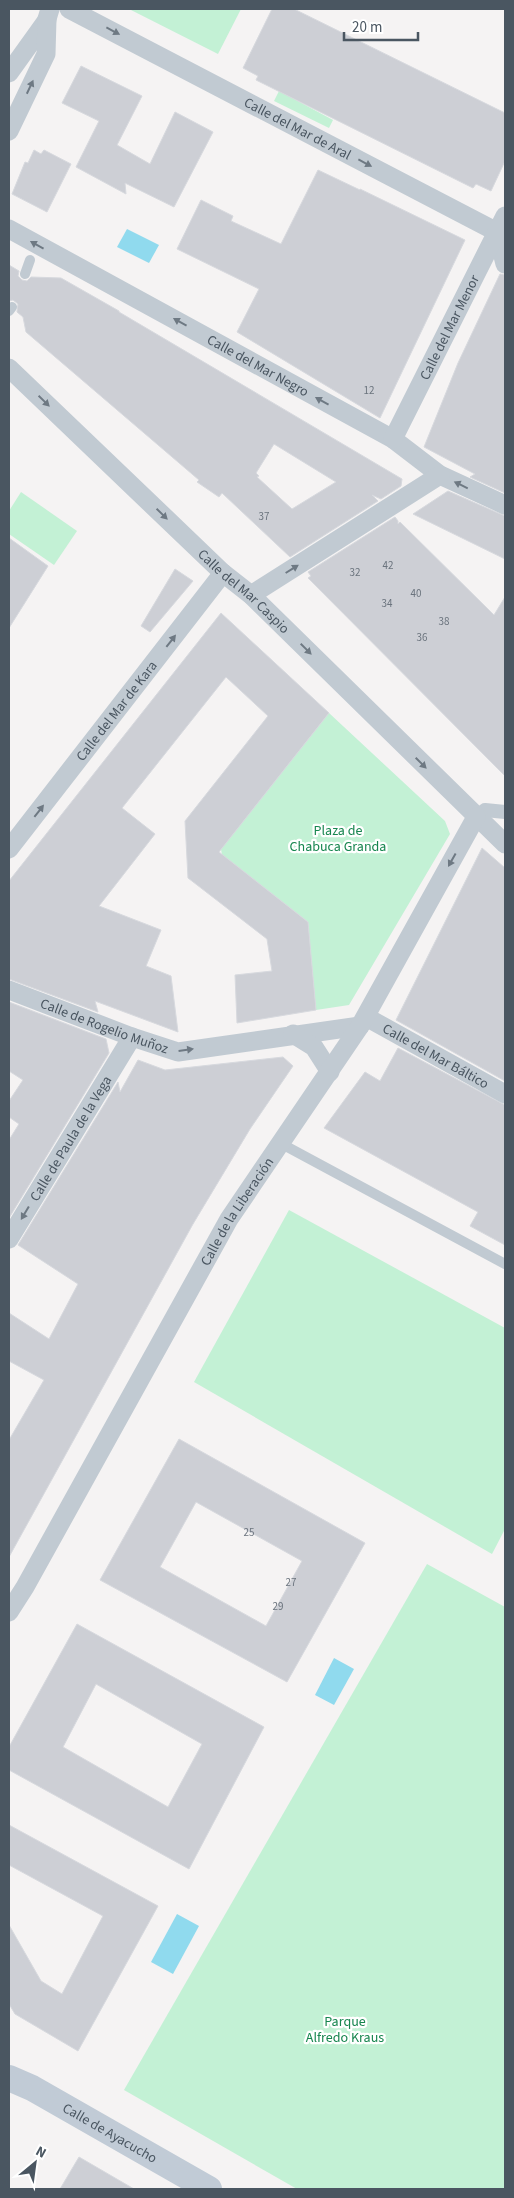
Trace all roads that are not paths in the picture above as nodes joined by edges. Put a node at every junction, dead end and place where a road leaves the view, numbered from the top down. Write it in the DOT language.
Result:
graph roads {
  1 [pos="69,9"];
  2 [pos="49,14"];
  3 [pos="9,73"];
  4 [pos="9,131"];
  5 [pos="501,224"];
  6 [pos="9,229"];
  7 [pos="30,260"];
  8 [pos="505,264"];
  9 [pos="25,274"];
  10 [pos="9,368"];
  11 [pos="392,440"];
  12 [pos="440,475"];
  13 [pos="505,505"];
  14 [pos="224,573"];
  15 [pos="251,595"];
  16 [pos="505,812"];
  17 [pos="476,817"];
  18 [pos="505,844"];
  19 [pos="9,849"];
  20 [pos="9,990"];
  21 [pos="363,1022"];
  22 [pos="293,1034"];
  23 [pos="132,1037"];
  24 [pos="330,1072"];
  25 [pos="505,1094"];
  26 [pos="280,1143"];
  27 [pos="9,1240"];
  28 [pos="505,1264"];
  29 [pos="9,1612"];
  30 [pos="9,2078"];
  31 [pos="209,2189"];
  1 -- 5 [label="street, Calle del Mar de Aral, one-way"];
  2 -- 3 [label="street"];
  4 -- 2 [label="street, one-way"];
  5 -- 8 [label="street"];
  5 -- 11 [label="street, Calle del Mar Menor"];
  11 -- 6 [label="street, Calle del Mar Negro, one-way"];
  7 -- 9 [label="lane"];
  10 -- 14 [label="street, Calle del Mar Caspio, one-way"];
  11 -- 12 [label="street, Calle del Mar Negro"];
  13 -- 12 [label="street, Calle del Mar Negro, one-way"];
  15 -- 12 [label="street, one-way"];
  14 -- 15 [label="street, Calle del Mar Caspio"];
  19 -- 14 [label="street, Calle del Mar de Kara, one-way"];
  15 -- 17 [label="street, Calle del Mar Caspio, one-way"];
  16 -- 17 [label="street"];
  17 -- 18 [label="street, Calle del Mar Caspio"];
  17 -- 21 [label="street, Calle de la Liberación, one-way"];
  20 -- 23 [label="street, Calle de Rogelio Muñoz"];
  21 -- 22 [label="street, Calle de Rogelio Muñoz"];
  21 -- 24 [label="street, Calle de la Liberación"];
  21 -- 25 [label="street, Calle del Mar Báltico"];
  23 -- 22 [label="street, Calle de Rogelio Muñoz, one-way"];
  22 -- 24 [label="street"];
  23 -- 27 [label="street, Calle de Paula de la Vega, one-way"];
  24 -- 26 [label="street, Calle de la Liberación"];
  26 -- 28 [label="lane"];
  26 -- 29 [label="street, Calle de la Liberación"];
  30 -- 31 [label="main road, Calle de Ayacucho"];
}
